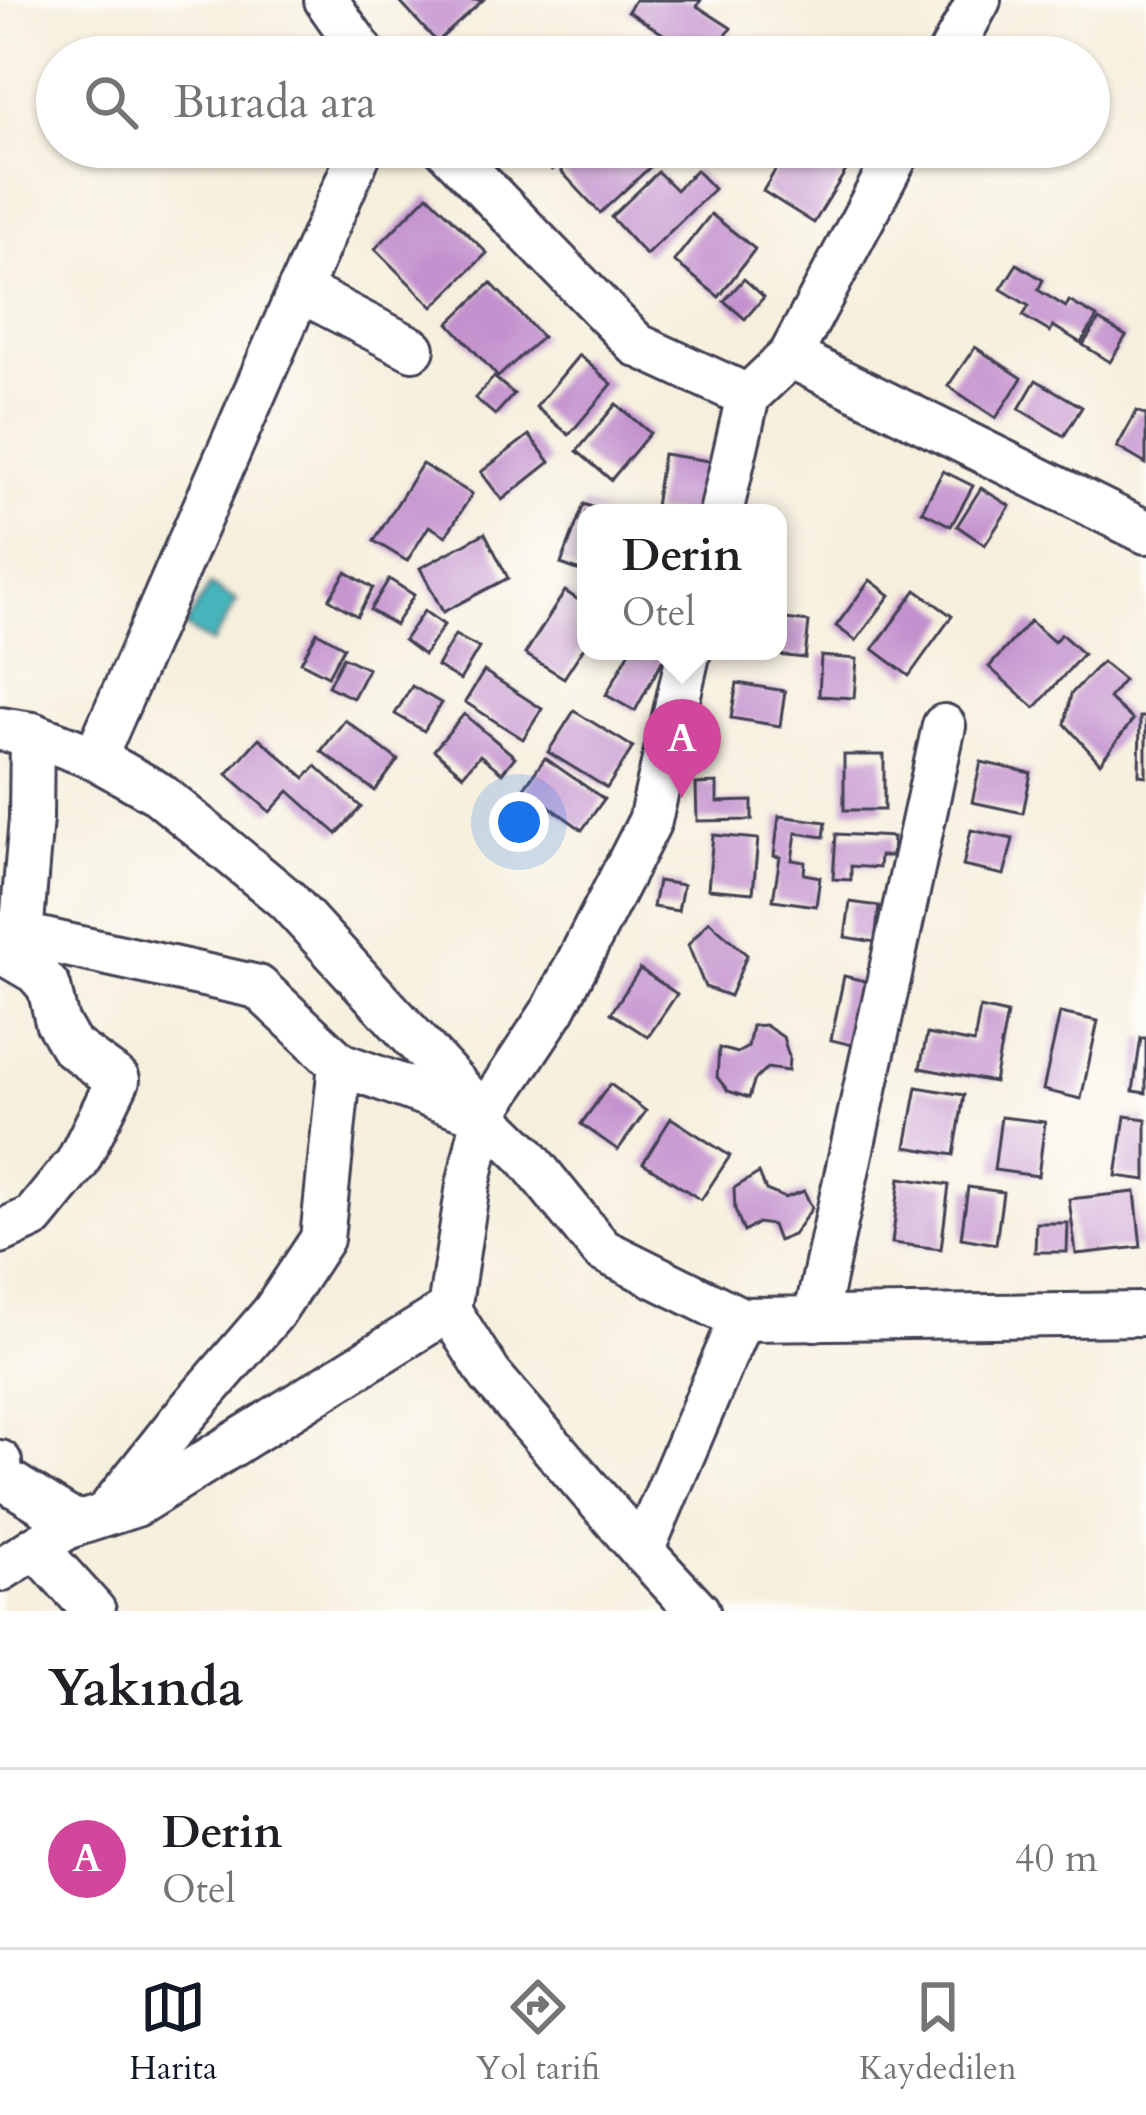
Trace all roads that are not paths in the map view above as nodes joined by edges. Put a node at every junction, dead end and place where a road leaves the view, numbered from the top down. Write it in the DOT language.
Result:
graph roads {
  1 [pos="326,0"];
  2 [pos="979,0"];
  3 [pos="351,36"];
  4 [pos="959,36"];
  5 [pos="353,168"];
  6 [pos="465,168"];
  7 [pos="890,168"];
  8 [pos="299,290"];
  9 [pos="413,349"];
  10 [pos="790,356"];
  11 [pos="748,396"];
  12 [pos="723,504"];
  13 [pos="1146,532"];
  14 [pos="687,660"];
  15 [pos="944,726"];
  16 [pos="16,731"];
  17 [pos="95,758"];
  18 [pos="15,819"];
  19 [pos="7,940"];
  20 [pos="340,1064"];
  21 [pos="484,1115"];
  22 [pos="0,1232"];
  23 [pos="449,1310"];
  24 [pos="1146,1314"];
  25 [pos="741,1319"];
  26 [pos="814,1319"];
  27 [pos="0,1462"];
  28 [pos="94,1518"];
  29 [pos="36,1547"];
  30 [pos="642,1551"];
  31 [pos="0,1570"];
  32 [pos="94,1611"];
  33 [pos="698,1611"];
  1 -- 3 [label="street"];
  2 -- 4 [label="street"];
  5 -- 8 [label="street"];
  6 -- 11 [label="street"];
  7 -- 10 [label="street"];
  8 -- 9 [label="street"];
  8 -- 17 [label="street"];
  10 -- 11 [label="street"];
  10 -- 13 [label="street"];
  11 -- 12 [label="street"];
  14 -- 21 [label="street"];
  15 -- 26 [label="street"];
  16 -- 17 [label="street"];
  16 -- 18 [label="street"];
  17 -- 21 [label="street"];
  18 -- 19 [label="street"];
  19 -- 20 [label="street"];
  19 -- 22 [label="street"];
  20 -- 21 [label="street"];
  20 -- 28 [label="street"];
  21 -- 23 [label="street"];
  21 -- 25 [label="street"];
  23 -- 28 [label="street"];
  23 -- 30 [label="street"];
  24 -- 26 [label="street"];
  25 -- 26 [label="street"];
  25 -- 30 [label="street"];
  27 -- 28 [label="street"];
  28 -- 29 [label="street"];
  29 -- 31 [label="street"];
  29 -- 32 [label="street"];
  30 -- 33 [label="street"];
}
